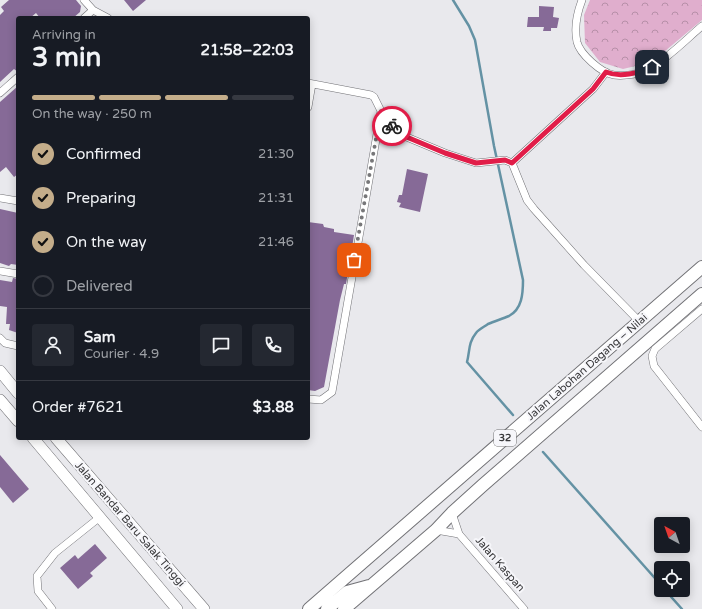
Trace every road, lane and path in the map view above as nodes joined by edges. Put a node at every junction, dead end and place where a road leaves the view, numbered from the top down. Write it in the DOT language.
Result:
graph roads {
  1 [pos="84,0"];
  2 [pos="582,0"];
  3 [pos="93,10"];
  4 [pos="86,16"];
  5 [pos="104,16"];
  6 [pos="702,26"];
  7 [pos="606,72"];
  8 [pos="16,80"];
  9 [pos="310,84"];
  10 [pos="0,92"];
  11 [pos="381,111"];
  12 [pos="512,163"];
  13 [pos="0,198"];
  14 [pos="16,199"];
  15 [pos="702,267"];
  16 [pos="0,271"];
  17 [pos="16,274"];
  18 [pos="702,294"];
  19 [pos="702,308"];
  20 [pos="635,317"];
  21 [pos="0,338"];
  22 [pos="16,346"];
  23 [pos="0,372"];
  24 [pos="16,391"];
  25 [pos="0,400"];
  26 [pos="310,400"];
  27 [pos="16,419"];
  28 [pos="702,427"];
  29 [pos="35,440"];
  30 [pos="58,440"];
  31 [pos="452,513"];
  32 [pos="100,517"];
  33 [pos="436,530"];
  34 [pos="459,534"];
  35 [pos="160,559"];
  36 [pos="145,571"];
  37 [pos="339,583"];
  38 [pos="372,585"];
  39 [pos="52,609"];
  40 [pos="177,609"];
  41 [pos="204,609"];
  42 [pos="303,609"];
  43 [pos="309,609"];
  44 [pos="326,609"];
  45 [pos="344,609"];
  46 [pos="524,609"];
  1 -- 3 [label="street"];
  2 -- 7 [label="street"];
  3 -- 4 [label="street"];
  3 -- 5 [label="street"];
  6 -- 7 [label="street"];
  7 -- 12 [label="street"];
  8 -- 10 [label="street"];
  9 -- 11 [label="street"];
  11 -- 12 [label="street"];
  11 -- 26 [label="street"];
  12 -- 20 [label="street"];
  13 -- 14 [label="street"];
  15 -- 37 [label="main road, Jalan Labohan Dagang ‒ Nilai / 32"];
  16 -- 17 [label="street"];
  18 -- 31 [label="main road, Jalan Labohan Dagang ‒ Nilai / 32"];
  19 -- 28 [label="street"];
  21 -- 22 [label="street"];
  23 -- 24 [label="main road"];
  25 -- 27 [label="main road"];
  29 -- 32 [label="main road"];
  30 -- 35 [label="main road, Jalan Bandar Baru Salak Tinggi"];
  31 -- 33 [label="main road, Jalan Labohan Dagang ‒ Nilai / 32"];
  31 -- 34 [label="street"];
  32 -- 36 [label="main road"];
  32 -- 39 [label="street"];
  33 -- 34 [label="street"];
  33 -- 38 [label="main road, Jalan Labohan Dagang ‒ Nilai / 32"];
  34 -- 46 [label="street, Jalan Kaspan"];
  35 -- 36 [label="main road"];
  35 -- 41 [label="main road, Jalan Bandar Baru Salak Tinggi"];
  36 -- 40 [label="main road"];
  37 -- 42 [label="main road"];
  37 -- 43 [label="main road, Jalan Labohan Dagang ‒ Nilai / 32"];
  38 -- 44 [label="main road"];
  38 -- 45 [label="main road, Jalan Labohan Dagang ‒ Nilai / 32"];
}
